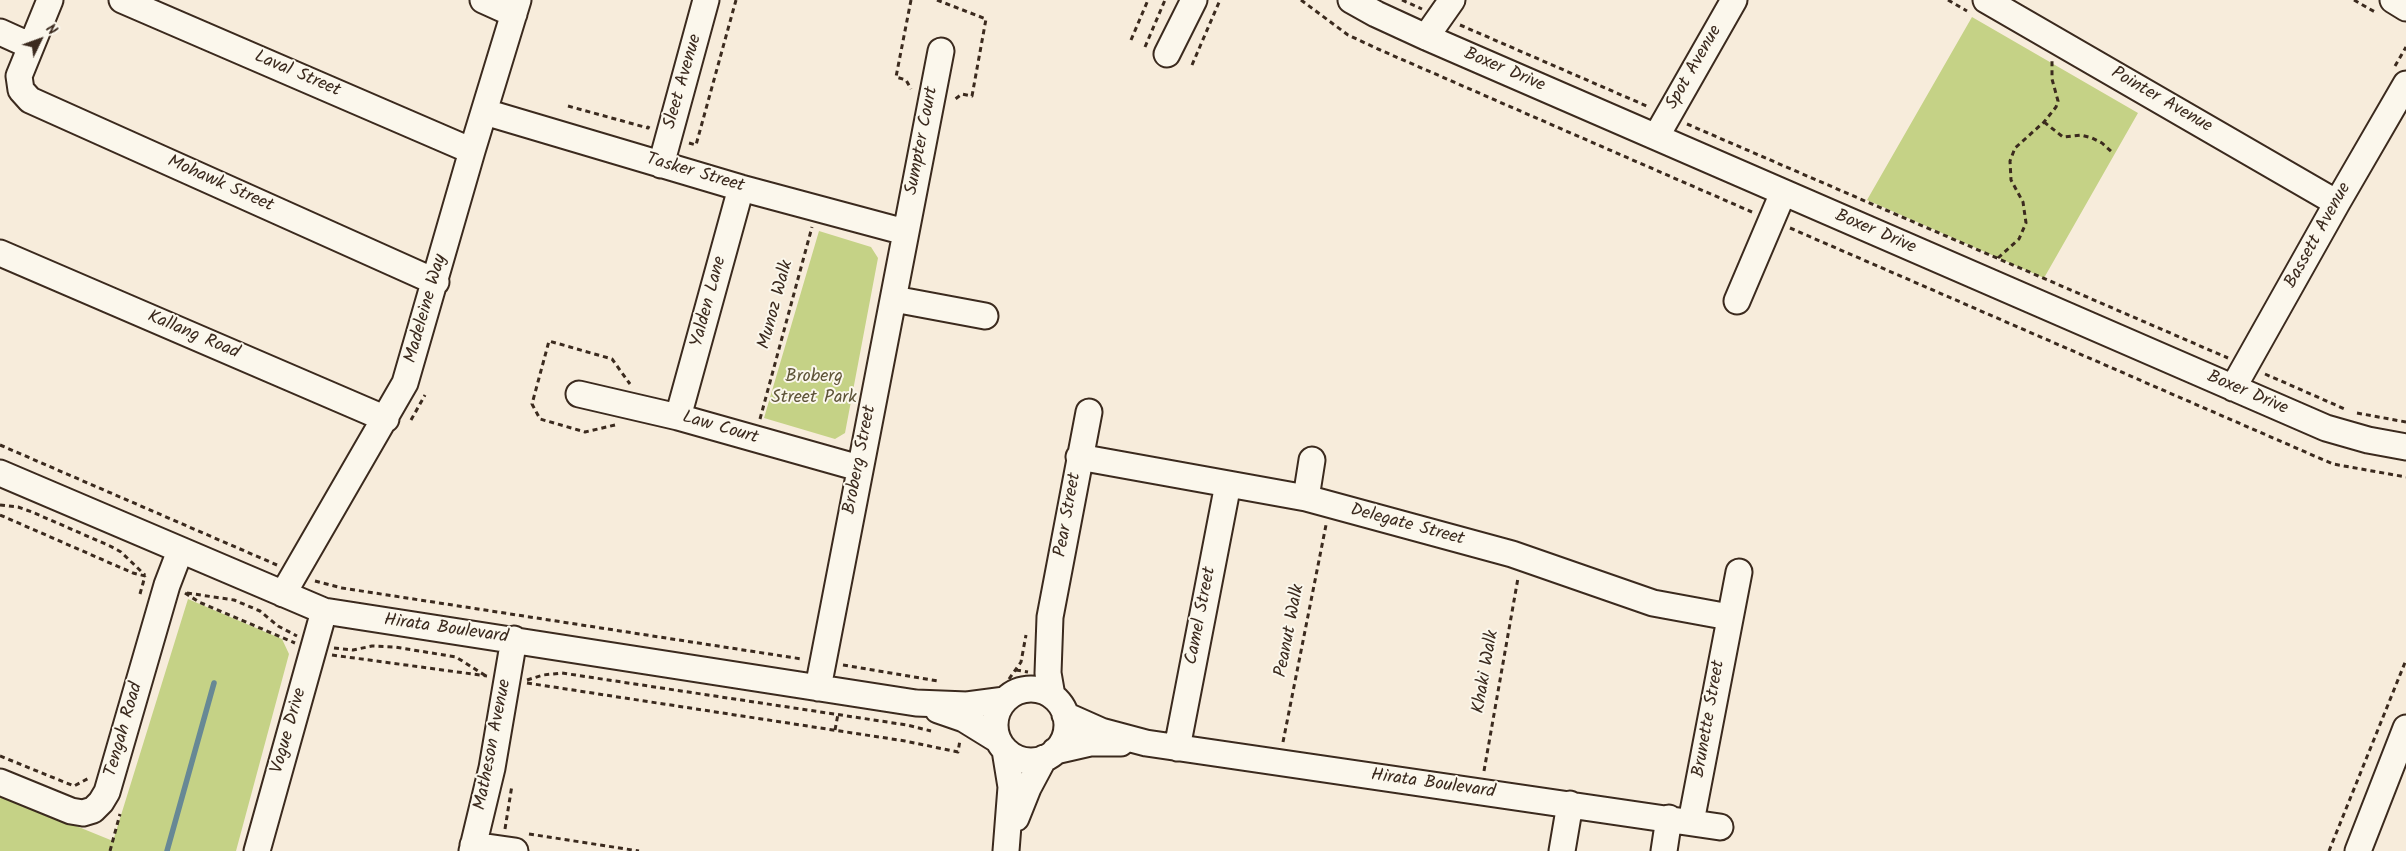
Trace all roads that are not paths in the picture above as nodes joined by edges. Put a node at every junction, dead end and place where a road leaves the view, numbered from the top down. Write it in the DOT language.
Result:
graph roads {
  1 [pos="50,0"];
  2 [pos="122,0"];
  3 [pos="483,0"];
  4 [pos="706,0"];
  5 [pos="1194,0"];
  6 [pos="1351,0"];
  7 [pos="1734,0"];
  8 [pos="1986,0"];
  9 [pos="2393,0"];
  10 [pos="516,7"];
  11 [pos="1446,8"];
  12 [pos="2406,8"];
  13 [pos="0,32"];
  14 [pos="1426,37"];
  15 [pos="31,46"];
  16 [pos="1156,50"];
  17 [pos="941,51"];
  18 [pos="2406,84"];
  19 [pos="485,112"];
  20 [pos="1656,137"];
  21 [pos="472,151"];
  22 [pos="661,165"];
  23 [pos="740,188"];
  24 [pos="1783,193"];
  25 [pos="2337,203"];
  26 [pos="905,232"];
  27 [pos="0,253"];
  28 [pos="436,282"];
  29 [pos="894,300"];
  30 [pos="1737,301"];
  31 [pos="985,316"];
  32 [pos="2233,388"];
  33 [pos="579,394"];
  34 [pos="1089,412"];
  35 [pos="678,417"];
  36 [pos="386,419"];
  37 [pos="2406,447"];
  38 [pos="1079,457"];
  39 [pos="1312,460"];
  40 [pos="860,468"];
  41 [pos="0,473"];
  42 [pos="1228,484"];
  43 [pos="1306,498"];
  44 [pos="180,551"];
  45 [pos="1739,572"];
  46 [pos="282,594"];
  47 [pos="324,611"];
  48 [pos="1729,616"];
  49 [pos="1039,622"];
  50 [pos="514,639"];
  51 [pos="818,688"];
  52 [pos="1012,690"];
  53 [pos="916,703"];
  54 [pos="1059,705"];
  55 [pos="2406,728"];
  56 [pos="1146,743"];
  57 [pos="1001,745"];
  58 [pos="1177,748"];
  59 [pos="1049,754"];
  60 [pos="0,782"];
  61 [pos="2396,784"];
  62 [pos="1570,804"];
  63 [pos="1680,820"];
  64 [pos="1720,827"];
  65 [pos="515,837"];
  66 [pos="1008,843"];
  67 [pos="472,848"];
  68 [pos="257,851"];
  69 [pos="1562,851"];
  70 [pos="1664,851"];
  71 [pos="2358,851"];
  1 -- 15 [label="street"];
  2 -- 21 [label="street, Laval Street"];
  3 -- 10 [label="street"];
  4 -- 22 [label="street, Sleet Avenue"];
  5 -- 16 [label="street"];
  6 -- 14 [label="street, Boxer Drive"];
  7 -- 20 [label="street, Spot Avenue"];
  8 -- 25 [label="street, Pointer Avenue"];
  9 -- 12 [label="street"];
  10 -- 19 [label="street, Madeleine Way"];
  11 -- 14 [label="street"];
  13 -- 15 [label="street"];
  14 -- 20 [label="street, Boxer Drive"];
  15 -- 28 [label="street, Mohawk Street"];
  17 -- 26 [label="street, Sumpter Court"];
  18 -- 25 [label="street, Bassett Avenue"];
  19 -- 21 [label="street, Madeleine Way"];
  19 -- 22 [label="street, Tasker Street"];
  20 -- 24 [label="street, Boxer Drive"];
  21 -- 28 [label="street, Madeleine Way"];
  22 -- 23 [label="street, Tasker Street"];
  23 -- 26 [label="street, Tasker Street"];
  23 -- 35 [label="street, Yalden Lane"];
  24 -- 30 [label="street"];
  24 -- 32 [label="street, Boxer Drive"];
  25 -- 32 [label="street, Bassett Avenue"];
  26 -- 29 [label="street, Broberg Street"];
  27 -- 36 [label="street, Kallang Road"];
  28 -- 36 [label="street, Madeleine Way"];
  29 -- 31 [label="street"];
  29 -- 40 [label="street, Broberg Street"];
  32 -- 37 [label="street, Boxer Drive"];
  33 -- 35 [label="street, Law Court"];
  34 -- 38 [label="street, Pear Street"];
  35 -- 40 [label="street, Law Court"];
  36 -- 46 [label="street, Madeleine Way"];
  38 -- 42 [label="street, Delegate Street"];
  38 -- 49 [label="street, Pear Street"];
  39 -- 43 [label="street"];
  40 -- 51 [label="street, Broberg Street"];
  41 -- 44 [label="street, Hirata Boulevard"];
  42 -- 43 [label="street, Delegate Street"];
  42 -- 58 [label="street, Camel Street"];
  43 -- 48 [label="street, Delegate Street"];
  44 -- 46 [label="street, Hirata Boulevard"];
  44 -- 60 [label="street, Tengah Road"];
  45 -- 48 [label="street, Brunette Street"];
  46 -- 47 [label="street, Hirata Boulevard"];
  47 -- 50 [label="street, Hirata Boulevard"];
  47 -- 68 [label="street, Vogue Drive"];
  48 -- 63 [label="street, Brunette Street"];
  49 -- 52 [label="street, Pear Street"];
  49 -- 54 [label="street, Pear Street"];
  50 -- 51 [label="street, Hirata Boulevard"];
  50 -- 67 [label="street, Matheson Avenue"];
  51 -- 53 [label="street, Hirata Boulevard"];
  52 -- 53 [label="street, Hirata Boulevard"];
  52 -- 54 [label="street"];
  52 -- 57 [label="street"];
  53 -- 57 [label="street, Hirata Boulevard"];
  54 -- 56 [label="street, Hirata Boulevard"];
  54 -- 59 [label="street"];
  55 -- 61 [label="street"];
  56 -- 58 [label="street, Hirata Boulevard"];
  56 -- 59 [label="street, Hirata Boulevard"];
  57 -- 59 [label="street"];
  57 -- 66 [label="street"];
  58 -- 62 [label="street, Hirata Boulevard"];
  59 -- 66 [label="street"];
  61 -- 71 [label="street"];
  62 -- 63 [label="street, Hirata Boulevard"];
  62 -- 69 [label="street"];
  63 -- 64 [label="street, Hirata Boulevard"];
  63 -- 70 [label="street, Brunette Street"];
  65 -- 67 [label="street"];
}
